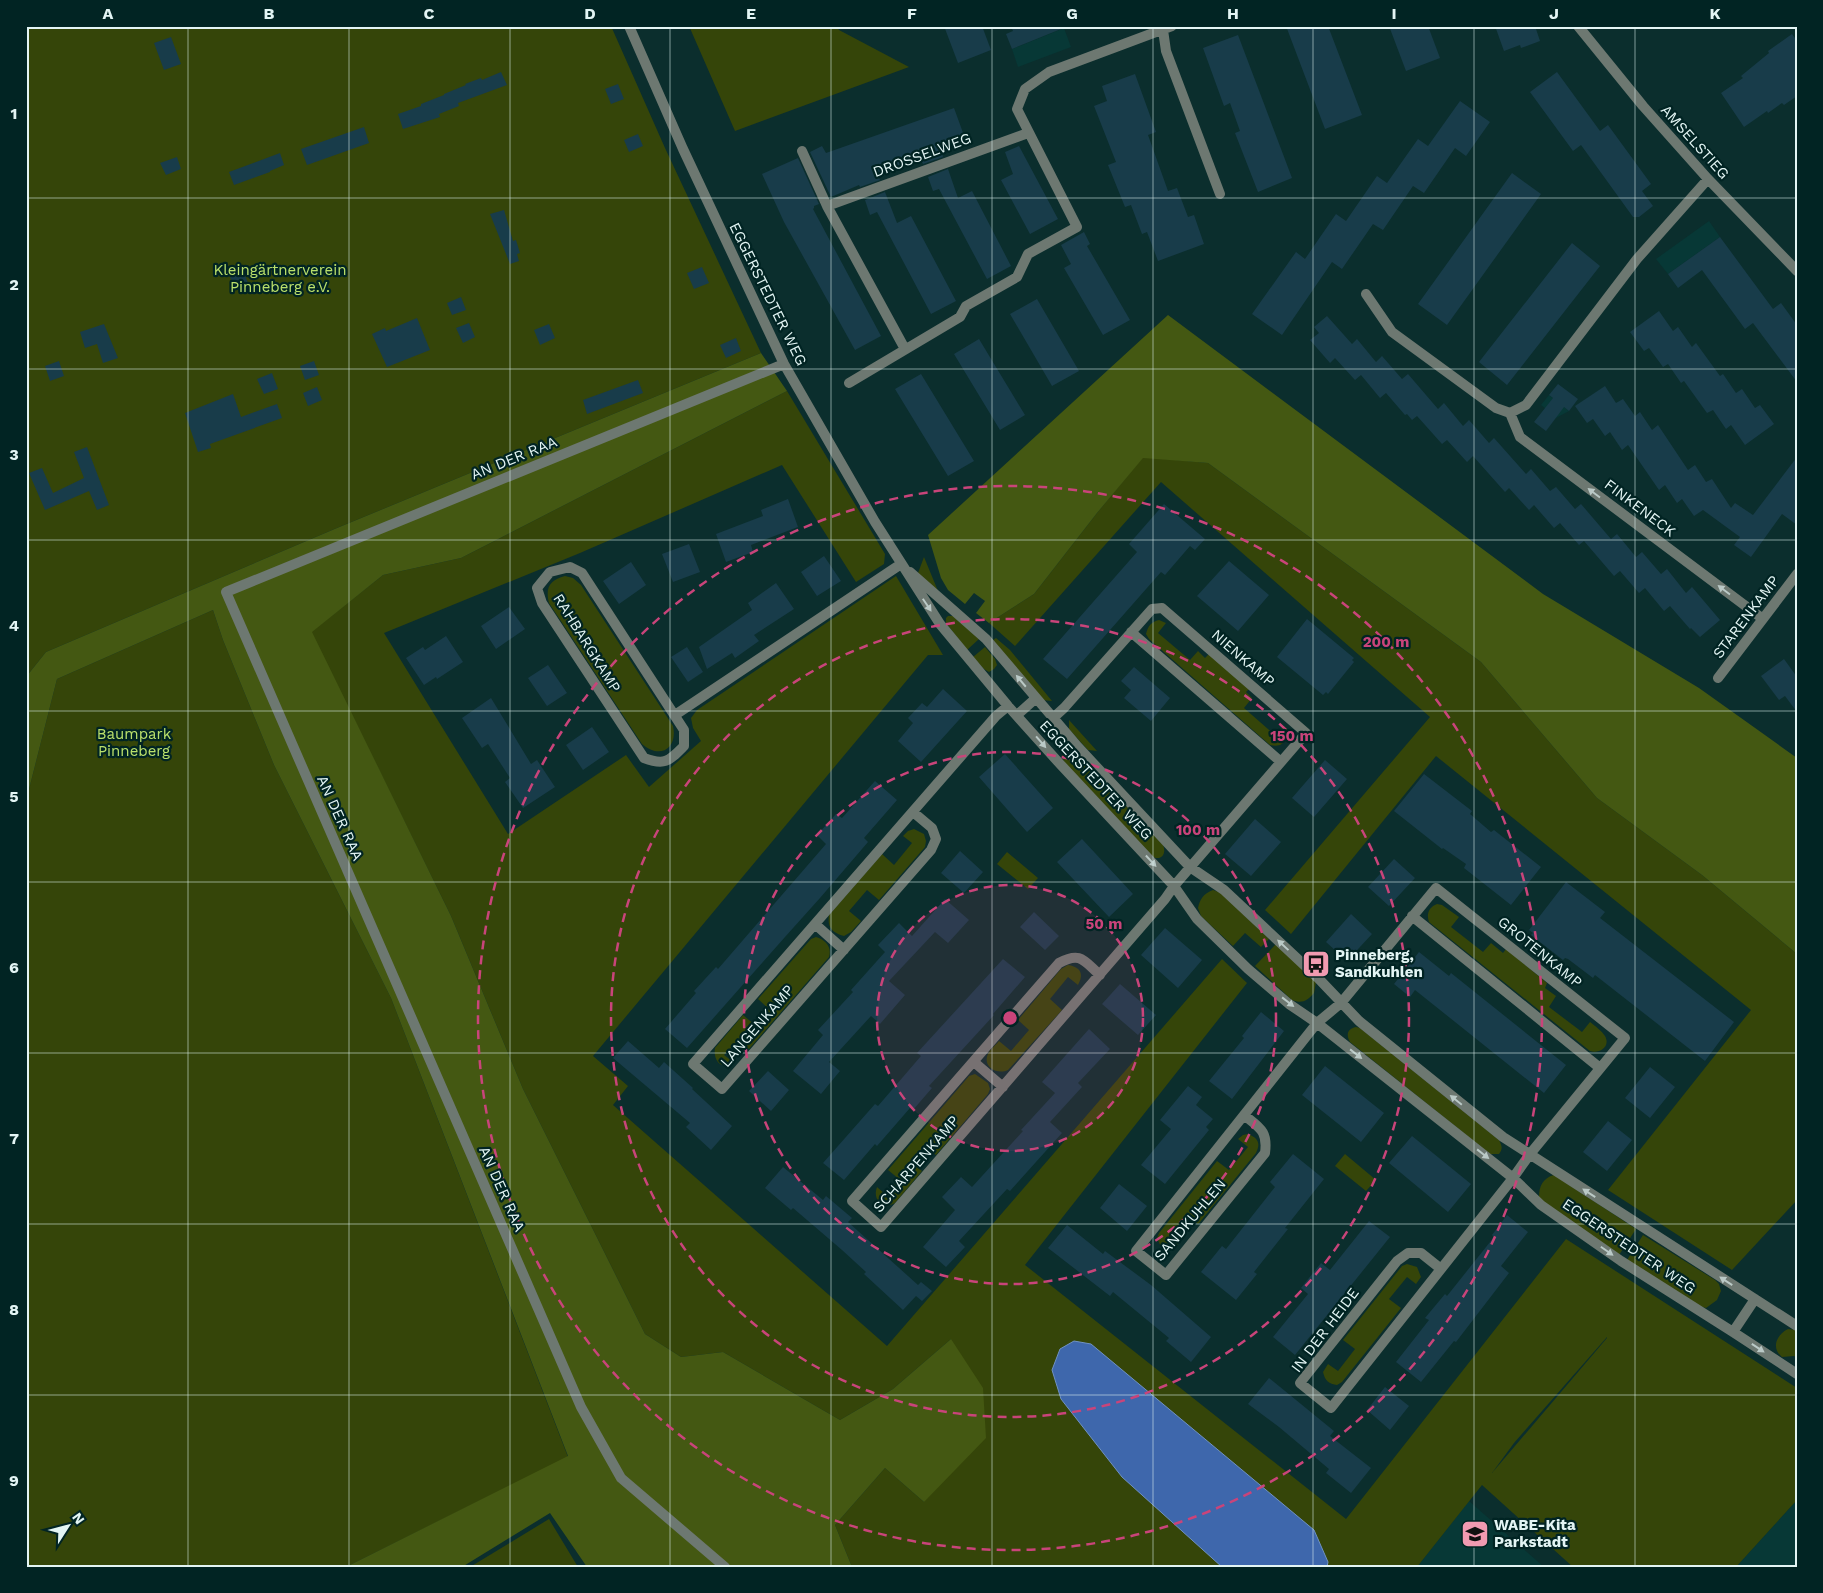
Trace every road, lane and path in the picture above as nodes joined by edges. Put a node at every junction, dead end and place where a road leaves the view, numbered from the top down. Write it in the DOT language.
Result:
graph roads {
  1 [pos="629,26"];
  2 [pos="1578,26"];
  3 [pos="1168,28"];
  4 [pos="1028,133"];
  5 [pos="802,151"];
  6 [pos="1708,179"];
  7 [pos="1220,194"];
  8 [pos="827,206"];
  9 [pos="1797,271"];
  10 [pos="1366,294"];
  11 [pos="905,349"];
  12 [pos="784,364"];
  13 [pos="849,383"];
  14 [pos="1510,413"];
  15 [pos="901,564"];
  16 [pos="1797,574"];
  17 [pos="1763,619"];
  18 [pos="1131,632"];
  19 [pos="1718,678"];
  20 [pos="1035,699"];
  21 [pos="1008,706"];
  22 [pos="675,715"];
  23 [pos="1017,715"];
  24 [pos="1053,718"];
  25 [pos="1281,762"];
  26 [pos="913,812"];
  27 [pos="1190,868"];
  28 [pos="1174,886"];
  29 [pos="1412,916"];
  30 [pos="815,924"];
  31 [pos="844,950"];
  32 [pos="1100,975"];
  33 [pos="1341,1003"];
  34 [pos="1318,1023"];
  35 [pos="974,1062"];
  36 [pos="1600,1068"];
  37 [pos="1003,1087"];
  38 [pos="1244,1115"];
  39 [pos="1530,1154"];
  40 [pos="1513,1178"];
  41 [pos="1441,1269"];
  42 [pos="1755,1300"];
  43 [pos="1797,1326"];
  44 [pos="1734,1332"];
  45 [pos="1797,1374"];
  46 [pos="725,1567"];
  1 -- 12 [label="street, EGGERSTEDTER WEG"];
  2 -- 6 [label="street, AMSELSTIEG"];
  3 -- 4 [label="street"];
  3 -- 7 [label="street"];
  4 -- 8 [label="street, DROSSELWEG"];
  4 -- 11 [label="street"];
  5 -- 8 [label="street"];
  6 -- 9 [label="street, AMSELSTIEG"];
  6 -- 14 [label="street"];
  8 -- 11 [label="street"];
  10 -- 14 [label="street"];
  11 -- 13 [label="street"];
  12 -- 15 [label="street, EGGERSTEDTER WEG"];
  12 -- 46 [label="street, AN DER RAA"];
  17 -- 14 [label="street, FINKENECK, one-way"];
  20 -- 15 [label="street, EGGERSTEDTER WEG, one-way"];
  15 -- 21 [label="street, EGGERSTEDTER WEG, one-way"];
  15 -- 22 [label="street"];
  16 -- 17 [label="street, STARENKAMP"];
  17 -- 19 [label="street, STARENKAMP"];
  18 -- 24 [label="street, NIENKAMP"];
  18 -- 25 [label="street"];
  18 -- 25 [label="street, NIENKAMP"];
  20 -- 23 [label="street, EGGERSTEDTER WEG"];
  20 -- 24 [label="street, EGGERSTEDTER WEG"];
  21 -- 23 [label="street, EGGERSTEDTER WEG"];
  21 -- 26 [label="street, LANGENKAMP"];
  22 -- 22 [label="street, RAHBARGKAMP"];
  23 -- 28 [label="street, EGGERSTEDTER WEG, one-way"];
  24 -- 27 [label="street, EGGERSTEDTER WEG"];
  25 -- 27 [label="street, NIENKAMP"];
  26 -- 30 [label="street, LANGENKAMP"];
  26 -- 31 [label="street, LANGENKAMP"];
  27 -- 28 [label="street"];
  33 -- 27 [label="street, EGGERSTEDTER WEG, one-way"];
  28 -- 32 [label="street, SCHARPENKAMP"];
  28 -- 34 [label="street, EGGERSTEDTER WEG, one-way"];
  29 -- 33 [label="street, GROTENKAMP"];
  29 -- 36 [label="street"];
  29 -- 36 [label="street, GROTENKAMP"];
  30 -- 31 [label="street"];
  30 -- 31 [label="street, LANGENKAMP"];
  32 -- 35 [label="street, SCHARPENKAMP"];
  32 -- 37 [label="street, SCHARPENKAMP"];
  33 -- 34 [label="street"];
  39 -- 33 [label="street, EGGERSTEDTER WEG, one-way"];
  34 -- 38 [label="street, SANDKUHLEN"];
  34 -- 40 [label="street, EGGERSTEDTER WEG, one-way"];
  35 -- 37 [label="street"];
  35 -- 37 [label="street, SCHARPENKAMP"];
  36 -- 39 [label="street, GROTENKAMP"];
  38 -- 38 [label="street, SANDKUHLEN"];
  39 -- 40 [label="street"];
  42 -- 39 [label="street, EGGERSTEDTER WEG, one-way"];
  40 -- 41 [label="street, IN DER HEIDE"];
  40 -- 44 [label="street, EGGERSTEDTER WEG, one-way"];
  41 -- 41 [label="street, IN DER HEIDE"];
  42 -- 43 [label="street, EGGERSTEDTER WEG"];
  42 -- 44 [label="street"];
  44 -- 45 [label="street, EGGERSTEDTER WEG, one-way"];
}
